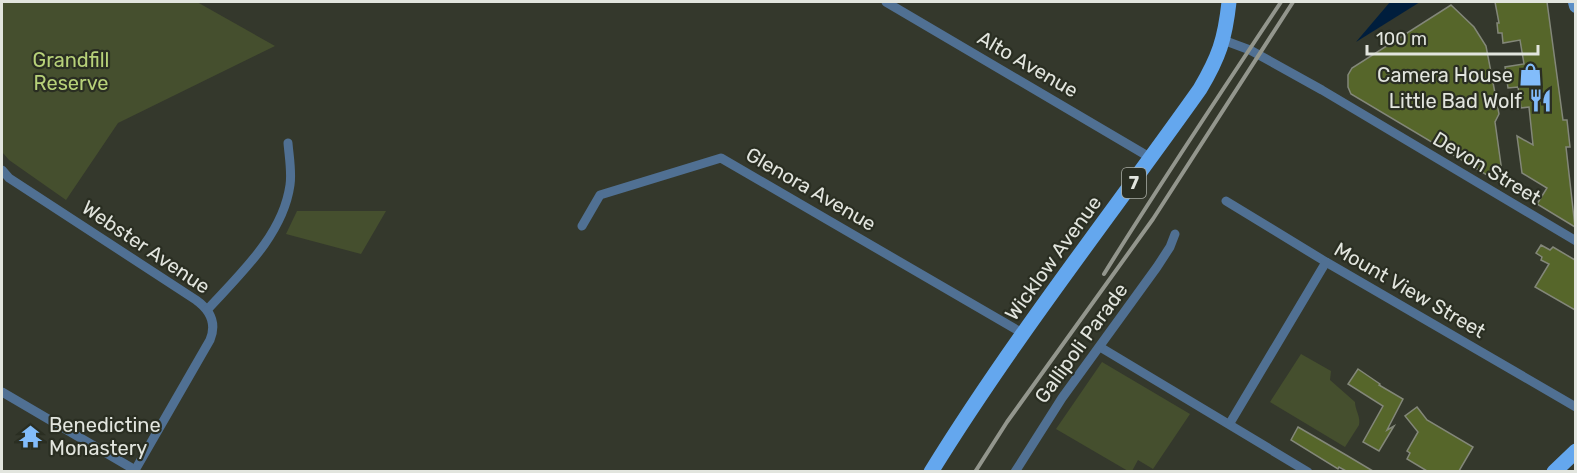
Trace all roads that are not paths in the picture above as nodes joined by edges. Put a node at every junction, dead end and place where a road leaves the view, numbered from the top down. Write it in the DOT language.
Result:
graph roads {
  1 [pos="886,2"];
  2 [pos="1230,2"];
  3 [pos="1575,2"];
  4 [pos="1575,6"];
  5 [pos="1223,40"];
  6 [pos="288,143"];
  7 [pos="1151,158"];
  8 [pos="2,170"];
  9 [pos="1226,201"];
  10 [pos="582,226"];
  11 [pos="1175,234"];
  12 [pos="1575,241"];
  13 [pos="1326,262"];
  14 [pos="207,309"];
  15 [pos="1024,334"];
  16 [pos="1100,347"];
  17 [pos="2,392"];
  18 [pos="1575,408"];
  19 [pos="1230,423"];
  20 [pos="1575,451"];
  21 [pos="134,471"];
  22 [pos="931,471"];
  23 [pos="1014,471"];
  24 [pos="1308,471"];
  25 [pos="1554,471"];
  1 -- 7 [label="street, Alto Avenue"];
  2 -- 5 [label="main road, Wicklow Avenue / 7"];
  3 -- 4 [label="street"];
  5 -- 7 [label="main road, Wicklow Avenue / 7"];
  5 -- 12 [label="street, Devon Street"];
  6 -- 14 [label="street"];
  7 -- 15 [label="main road, Wicklow Avenue / 7"];
  8 -- 14 [label="street, Webster Avenue"];
  9 -- 13 [label="street, Mount View Street"];
  10 -- 15 [label="street, Glenora Avenue"];
  11 -- 16 [label="street, Gallipoli Parade"];
  13 -- 18 [label="street, Mount View Street"];
  13 -- 19 [label="street"];
  14 -- 21 [label="street, Webster Avenue"];
  15 -- 22 [label="main road, Wicklow Avenue / 7"];
  16 -- 19 [label="street"];
  16 -- 23 [label="street, Gallipoli Parade"];
  17 -- 21 [label="street"];
  19 -- 24 [label="street"];
  20 -- 25 [label="main road"];
}
